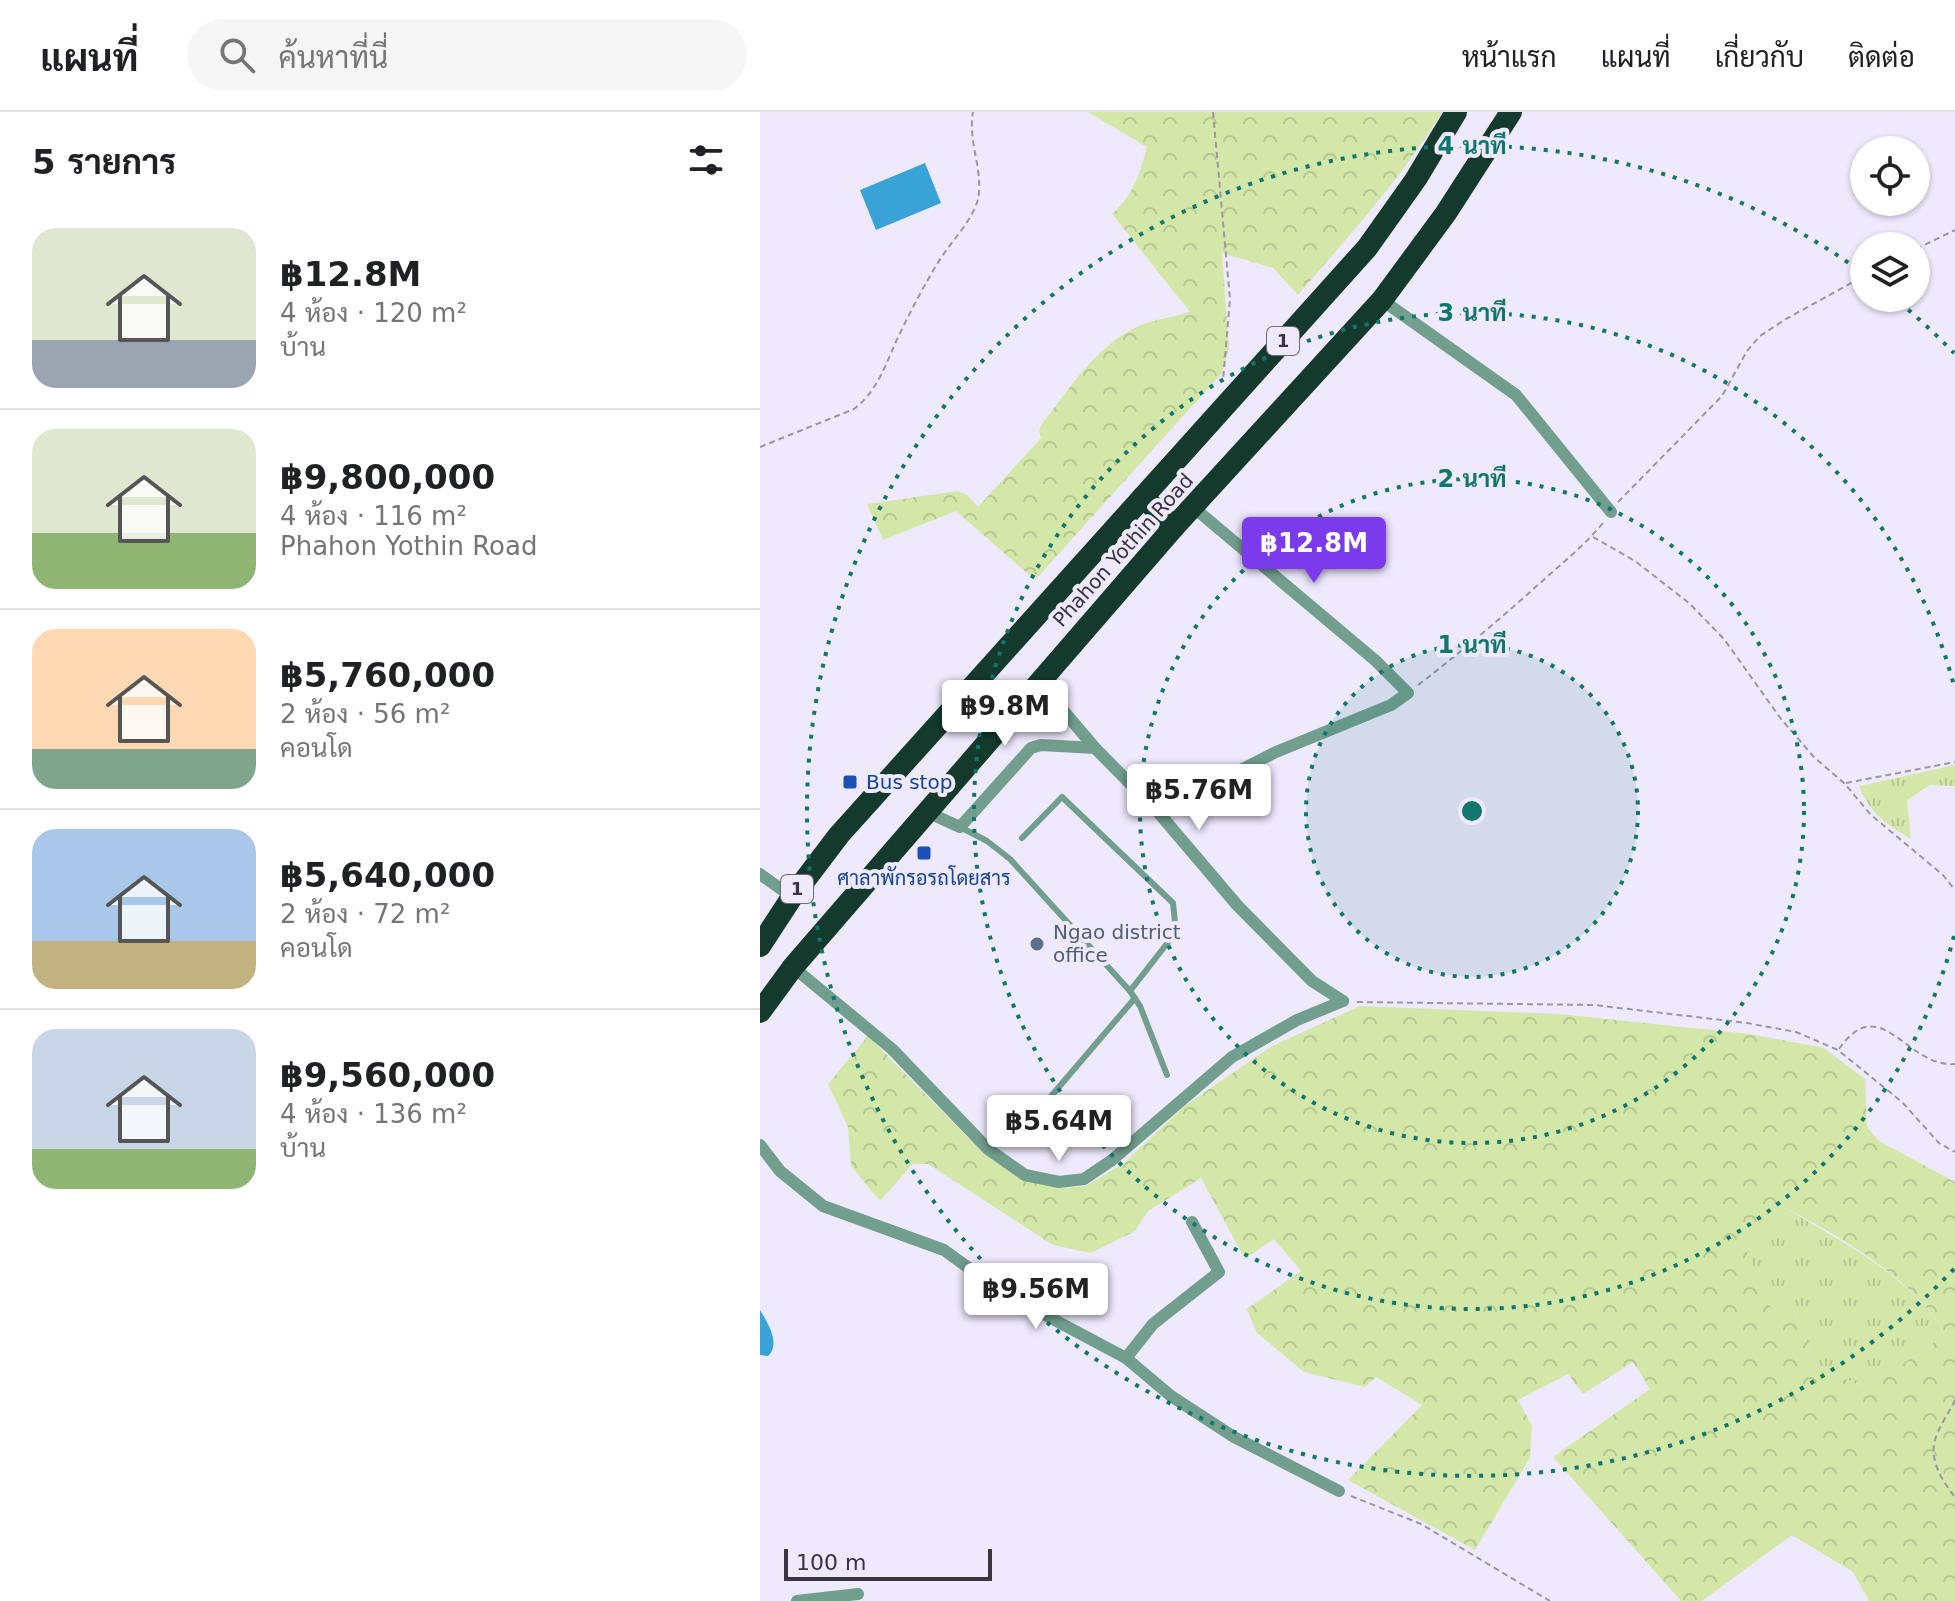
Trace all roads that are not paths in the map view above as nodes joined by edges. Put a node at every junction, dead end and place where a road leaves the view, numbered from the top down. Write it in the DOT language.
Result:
graph roads {
  1 [pos="1456,112"];
  2 [pos="1511,112"];
  3 [pos="1382,300"];
  4 [pos="1143,497"];
  5 [pos="1193,507"];
  6 [pos="1611,512"];
  7 [pos="1174,527"];
  8 [pos="1039,682"];
  9 [pos="1095,748"];
  10 [pos="927,812"];
  11 [pos="1158,812"];
  12 [pos="960,827"];
  13 [pos="1022,838"];
  14 [pos="760,874"];
  15 [pos="792,897"];
  16 [pos="760,946"];
  17 [pos="793,967"];
  18 [pos="1130,991"];
  19 [pos="1135,997"];
  20 [pos="760,1012"];
  21 [pos="1167,1075"];
  22 [pos="1023,1129"];
  23 [pos="760,1145"];
  24 [pos="1192,1222"];
  25 [pos="1126,1358"];
  26 [pos="1339,1491"];
  27 [pos="858,1594"];
  28 [pos="797,1601"];
  1 -- 4 [label="highway, Phahon Yothin Road / 1"];
  2 -- 3 [label="highway, Phahon Yothin Road / 1"];
  3 -- 5 [label="highway, Phahon Yothin Road / 1"];
  3 -- 6 [label="street"];
  4 -- 7 [label="highway"];
  4 -- 15 [label="highway, Phahon Yothin Road / 1"];
  5 -- 7 [label="highway, Phahon Yothin Road / 1"];
  5 -- 11 [label="street"];
  7 -- 8 [label="highway, Phahon Yothin Road / 1"];
  8 -- 9 [label="street"];
  8 -- 10 [label="highway, Phahon Yothin Road / 1"];
  9 -- 11 [label="street"];
  9 -- 12 [label="street"];
  10 -- 12 [label="street"];
  10 -- 17 [label="highway, Phahon Yothin Road / 1"];
  11 -- 17 [label="street"];
  12 -- 18 [label="lane"];
  13 -- 18 [label="lane"];
  14 -- 15 [label="street"];
  15 -- 16 [label="highway, Phahon Yothin Road / 1"];
  17 -- 20 [label="highway, Phahon Yothin Road / 1"];
  18 -- 19 [label="lane"];
  19 -- 21 [label="lane"];
  19 -- 22 [label="lane"];
  23 -- 25 [label="street"];
  24 -- 25 [label="street"];
  25 -- 26 [label="street"];
  27 -- 28 [label="street"];
}
